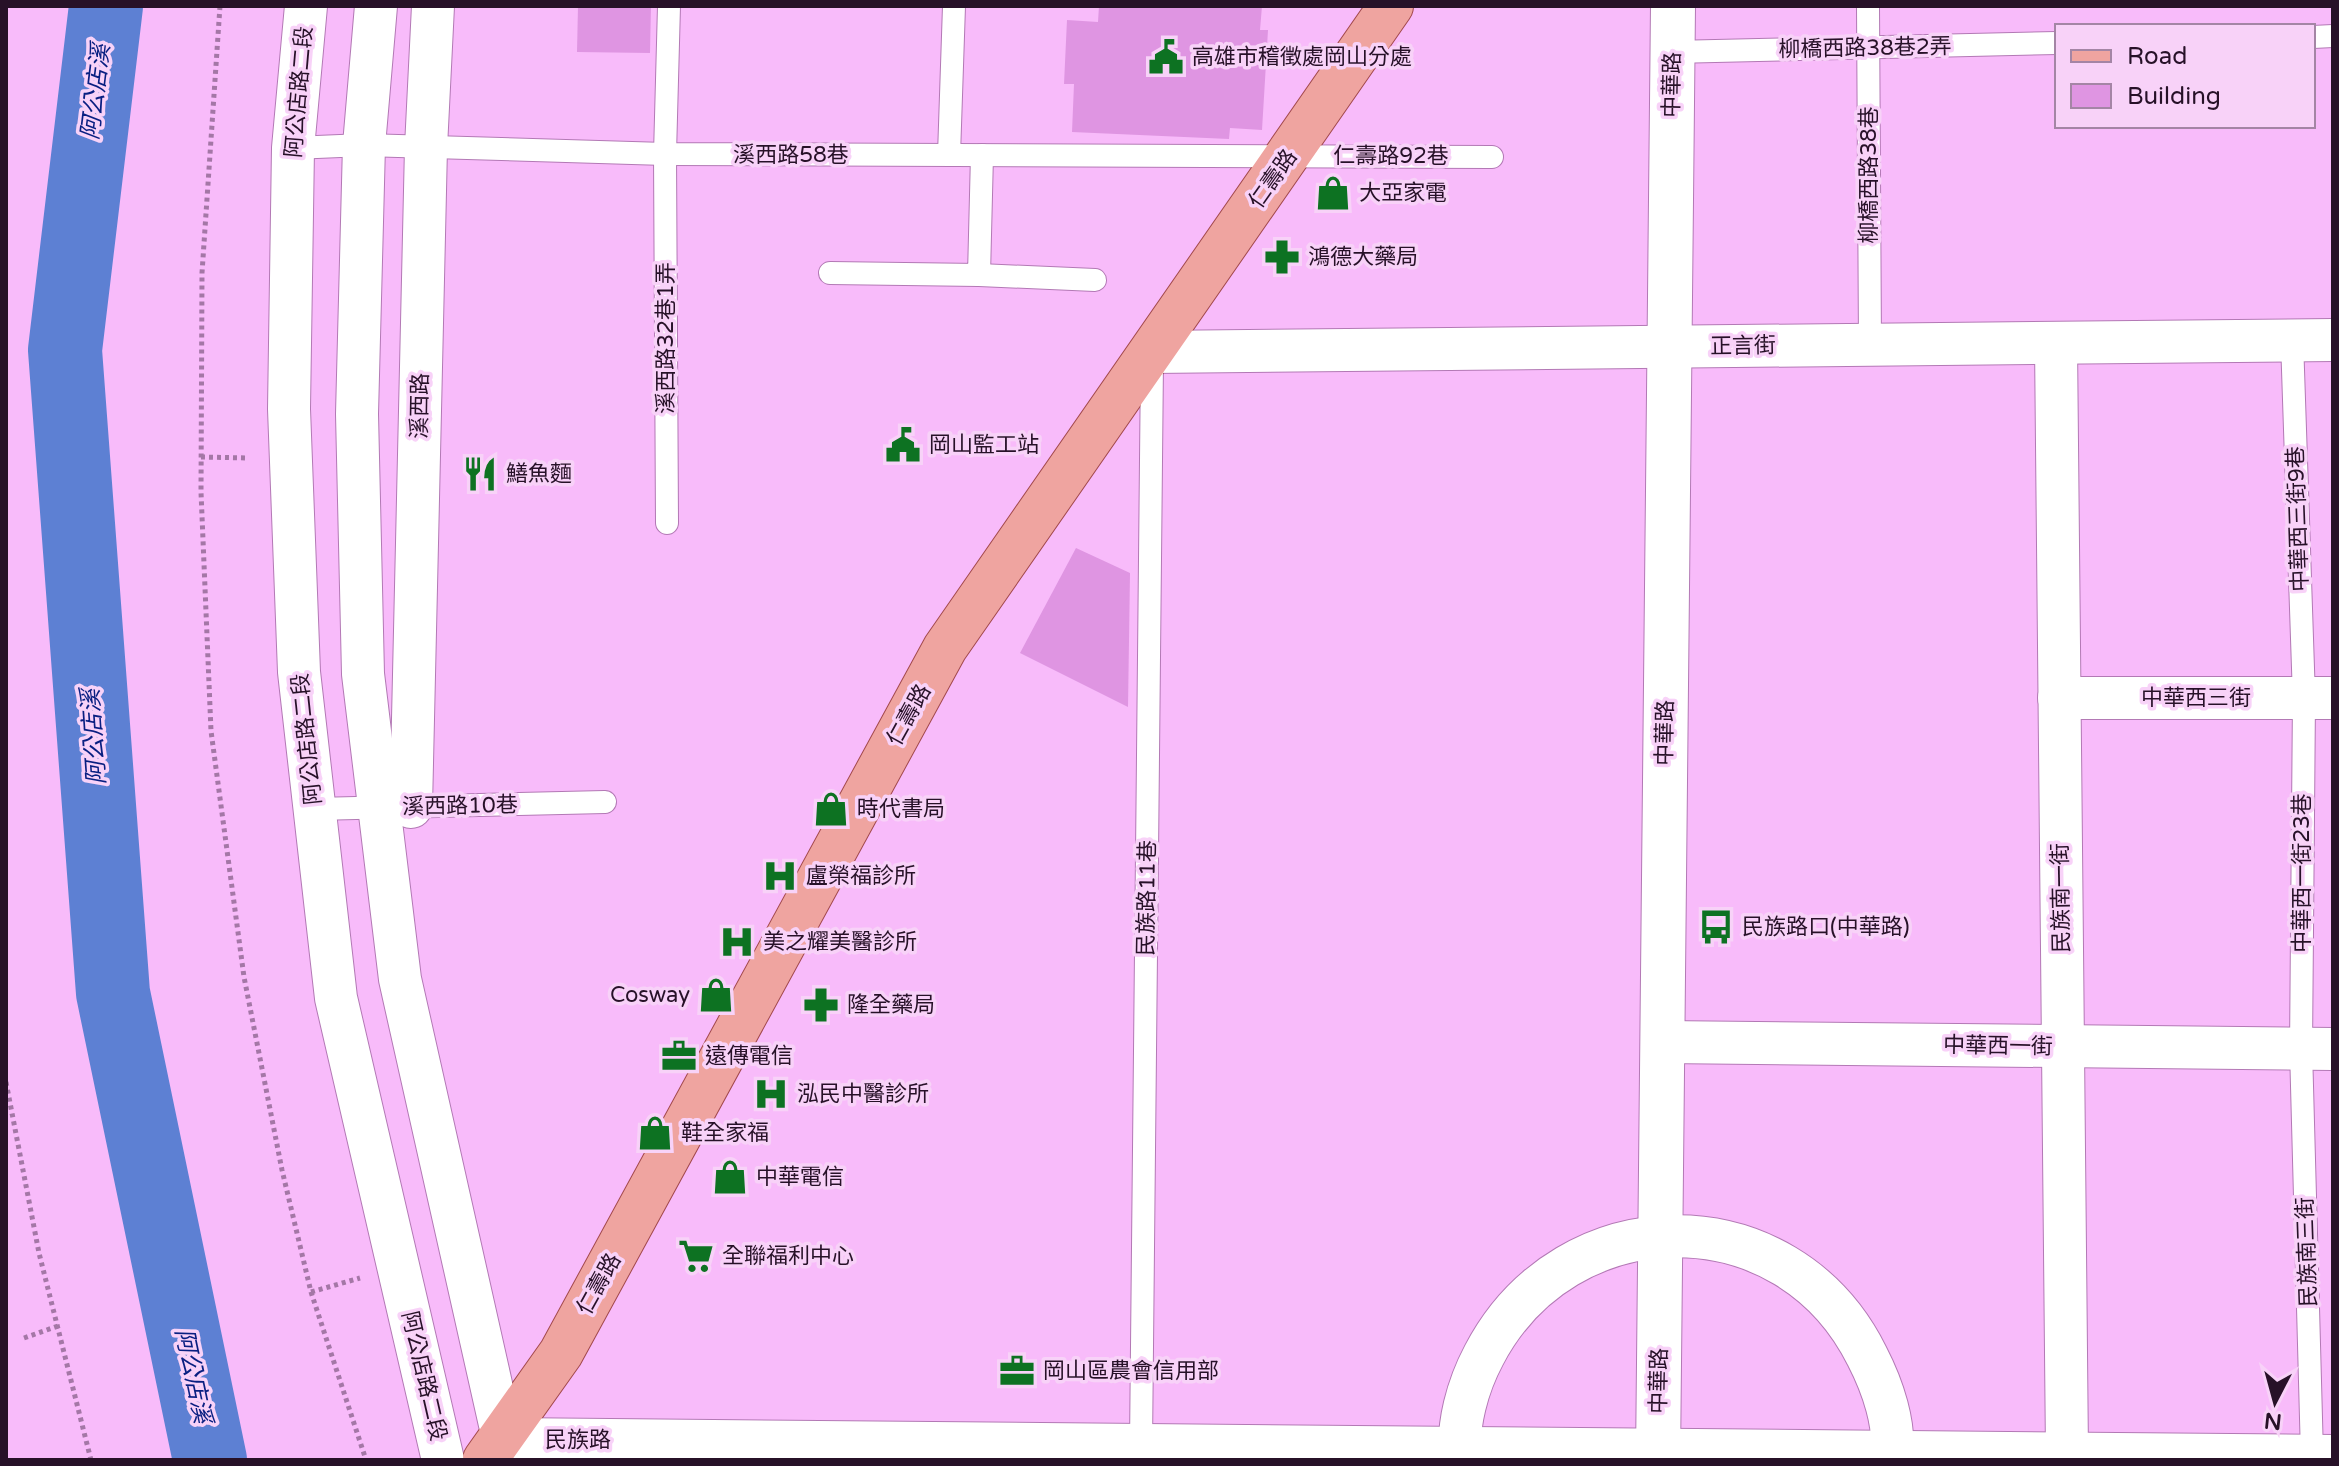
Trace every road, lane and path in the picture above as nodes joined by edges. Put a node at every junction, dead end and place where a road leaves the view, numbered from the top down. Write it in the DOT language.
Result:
graph roads {
  1 [pos="220,6"];
  2 [pos="306,6"];
  3 [pos="376,6"];
  4 [pos="433,6"];
  5 [pos="669,6"];
  6 [pos="954,6"];
  7 [pos="1391,6"];
  8 [pos="1673,6"];
  9 [pos="1868,6"];
  10 [pos="2055,43"];
  11 [pos="1868,48"];
  12 [pos="1672,52"];
  13 [pos="364,145"];
  14 [pos="426,147"];
  15 [pos="293,148"];
  16 [pos="665,154"];
  17 [pos="949,155"];
  18 [pos="982,155"];
  19 [pos="1289,156"];
  20 [pos="1492,157"];
  21 [pos="830,273"];
  22 [pos="979,275"];
  23 [pos="1095,280"];
  24 [pos="2292,340"];
  25 [pos="2333,340"];
  26 [pos="2056,343"];
  27 [pos="1870,345"];
  28 [pos="1669,346"];
  29 [pos="1152,352"];
  30 [pos="667,523"];
  31 [pos="2059,698"];
  32 [pos="2318,698"];
  33 [pos="605,802"];
  34 [pos="394,808"];
  35 [pos="315,809"];
  36 [pos="1663,1042"];
  37 [pos="2063,1046"];
  38 [pos="2317,1049"];
  39 [pos="6,1082"];
  40 [pos="1660,1234"];
  41 [pos="58,1326"];
  42 [pos="24,1338"];
  43 [pos="1164,1450"];
  44 [pos="499,1453"];
  45 [pos="2067,1453"];
  46 [pos="1460,1454"];
  47 [pos="1658,1455"];
  48 [pos="1892,1456"];
  49 [pos="2323,1456"];
  50 [pos="2154,1457"];
  51 [pos="91,1460"];
  52 [pos="366,1460"];
  53 [pos="443,1460"];
  1 -- 52 [label="path"];
  2 -- 15 [label="street, 阿公店路二段"];
  3 -- 13 [label="street"];
  4 -- 14 [label="street, 溪西路"];
  5 -- 16 [label="lane, 溪西路32巷1弄"];
  6 -- 17 [label="lane"];
  7 -- 19 [label="main road, 仁壽路"];
  8 -- 12 [label="main road, 中華路"];
  9 -- 11 [label="lane, 柳橋西路38巷"];
  10 -- 11 [label="lane, 柳橋西路38巷2弄"];
  11 -- 12 [label="lane, 柳橋西路38巷2弄"];
  11 -- 27 [label="lane, 柳橋西路38巷"];
  12 -- 28 [label="main road, 中華路"];
  13 -- 14 [label="lane, 溪西路58巷"];
  13 -- 15 [label="lane, 溪西路58巷"];
  13 -- 34 [label="street"];
  14 -- 16 [label="lane, 溪西路58巷"];
  14 -- 34 [label="street, 溪西路"];
  15 -- 35 [label="street, 阿公店路二段"];
  16 -- 17 [label="lane, 溪西路58巷"];
  16 -- 30 [label="lane, 溪西路32巷1弄"];
  17 -- 18 [label="lane, 溪西路58巷"];
  18 -- 19 [label="lane, 溪西路58巷"];
  18 -- 22 [label="lane"];
  19 -- 20 [label="lane, 仁壽路92巷"];
  19 -- 29 [label="main road, 仁壽路"];
  21 -- 22 [label="lane"];
  22 -- 23 [label="lane"];
  24 -- 25 [label="street, 正言街"];
  24 -- 26 [label="street, 正言街"];
  24 -- 32 [label="lane, 中華西三街9巷"];
  26 -- 27 [label="street, 正言街"];
  26 -- 31 [label="street, 民族南一街"];
  27 -- 28 [label="street, 正言街"];
  28 -- 29 [label="street, 正言街"];
  28 -- 36 [label="main road, 中華路"];
  29 -- 43 [label="lane, 民族路11巷"];
  29 -- 44 [label="main road, 仁壽路"];
  31 -- 32 [label="street, 中華西三街"];
  31 -- 37 [label="street, 民族南一街"];
  32 -- 38 [label="lane, 中華西一街23巷"];
  33 -- 34 [label="lane, 溪西路10巷"];
  34 -- 35 [label="lane, 溪西路10巷"];
  34 -- 44 [label="street"];
  35 -- 53 [label="street, 阿公店路二段"];
  36 -- 37 [label="street, 中華西一街"];
  36 -- 40 [label="main road, 中華路"];
  37 -- 38 [label="street, 中華西一街"];
  37 -- 45 [label="street, 民族南一街"];
  38 -- 49 [label="lane, 民族南三街"];
  39 -- 41 [label="path"];
  40 -- 46 [label="street"];
  40 -- 47 [label="main road, 中華路"];
  40 -- 48 [label="street"];
  41 -- 42 [label="path"];
  41 -- 51 [label="path"];
  43 -- 44 [label="street, 民族路"];
  43 -- 46 [label="street, 民族路"];
  45 -- 48 [label="street, 民族路"];
  45 -- 50 [label="street, 民族路"];
  46 -- 47 [label="street, 民族路"];
  47 -- 48 [label="street, 民族路"];
  49 -- 50 [label="street, 民族路"];
}
